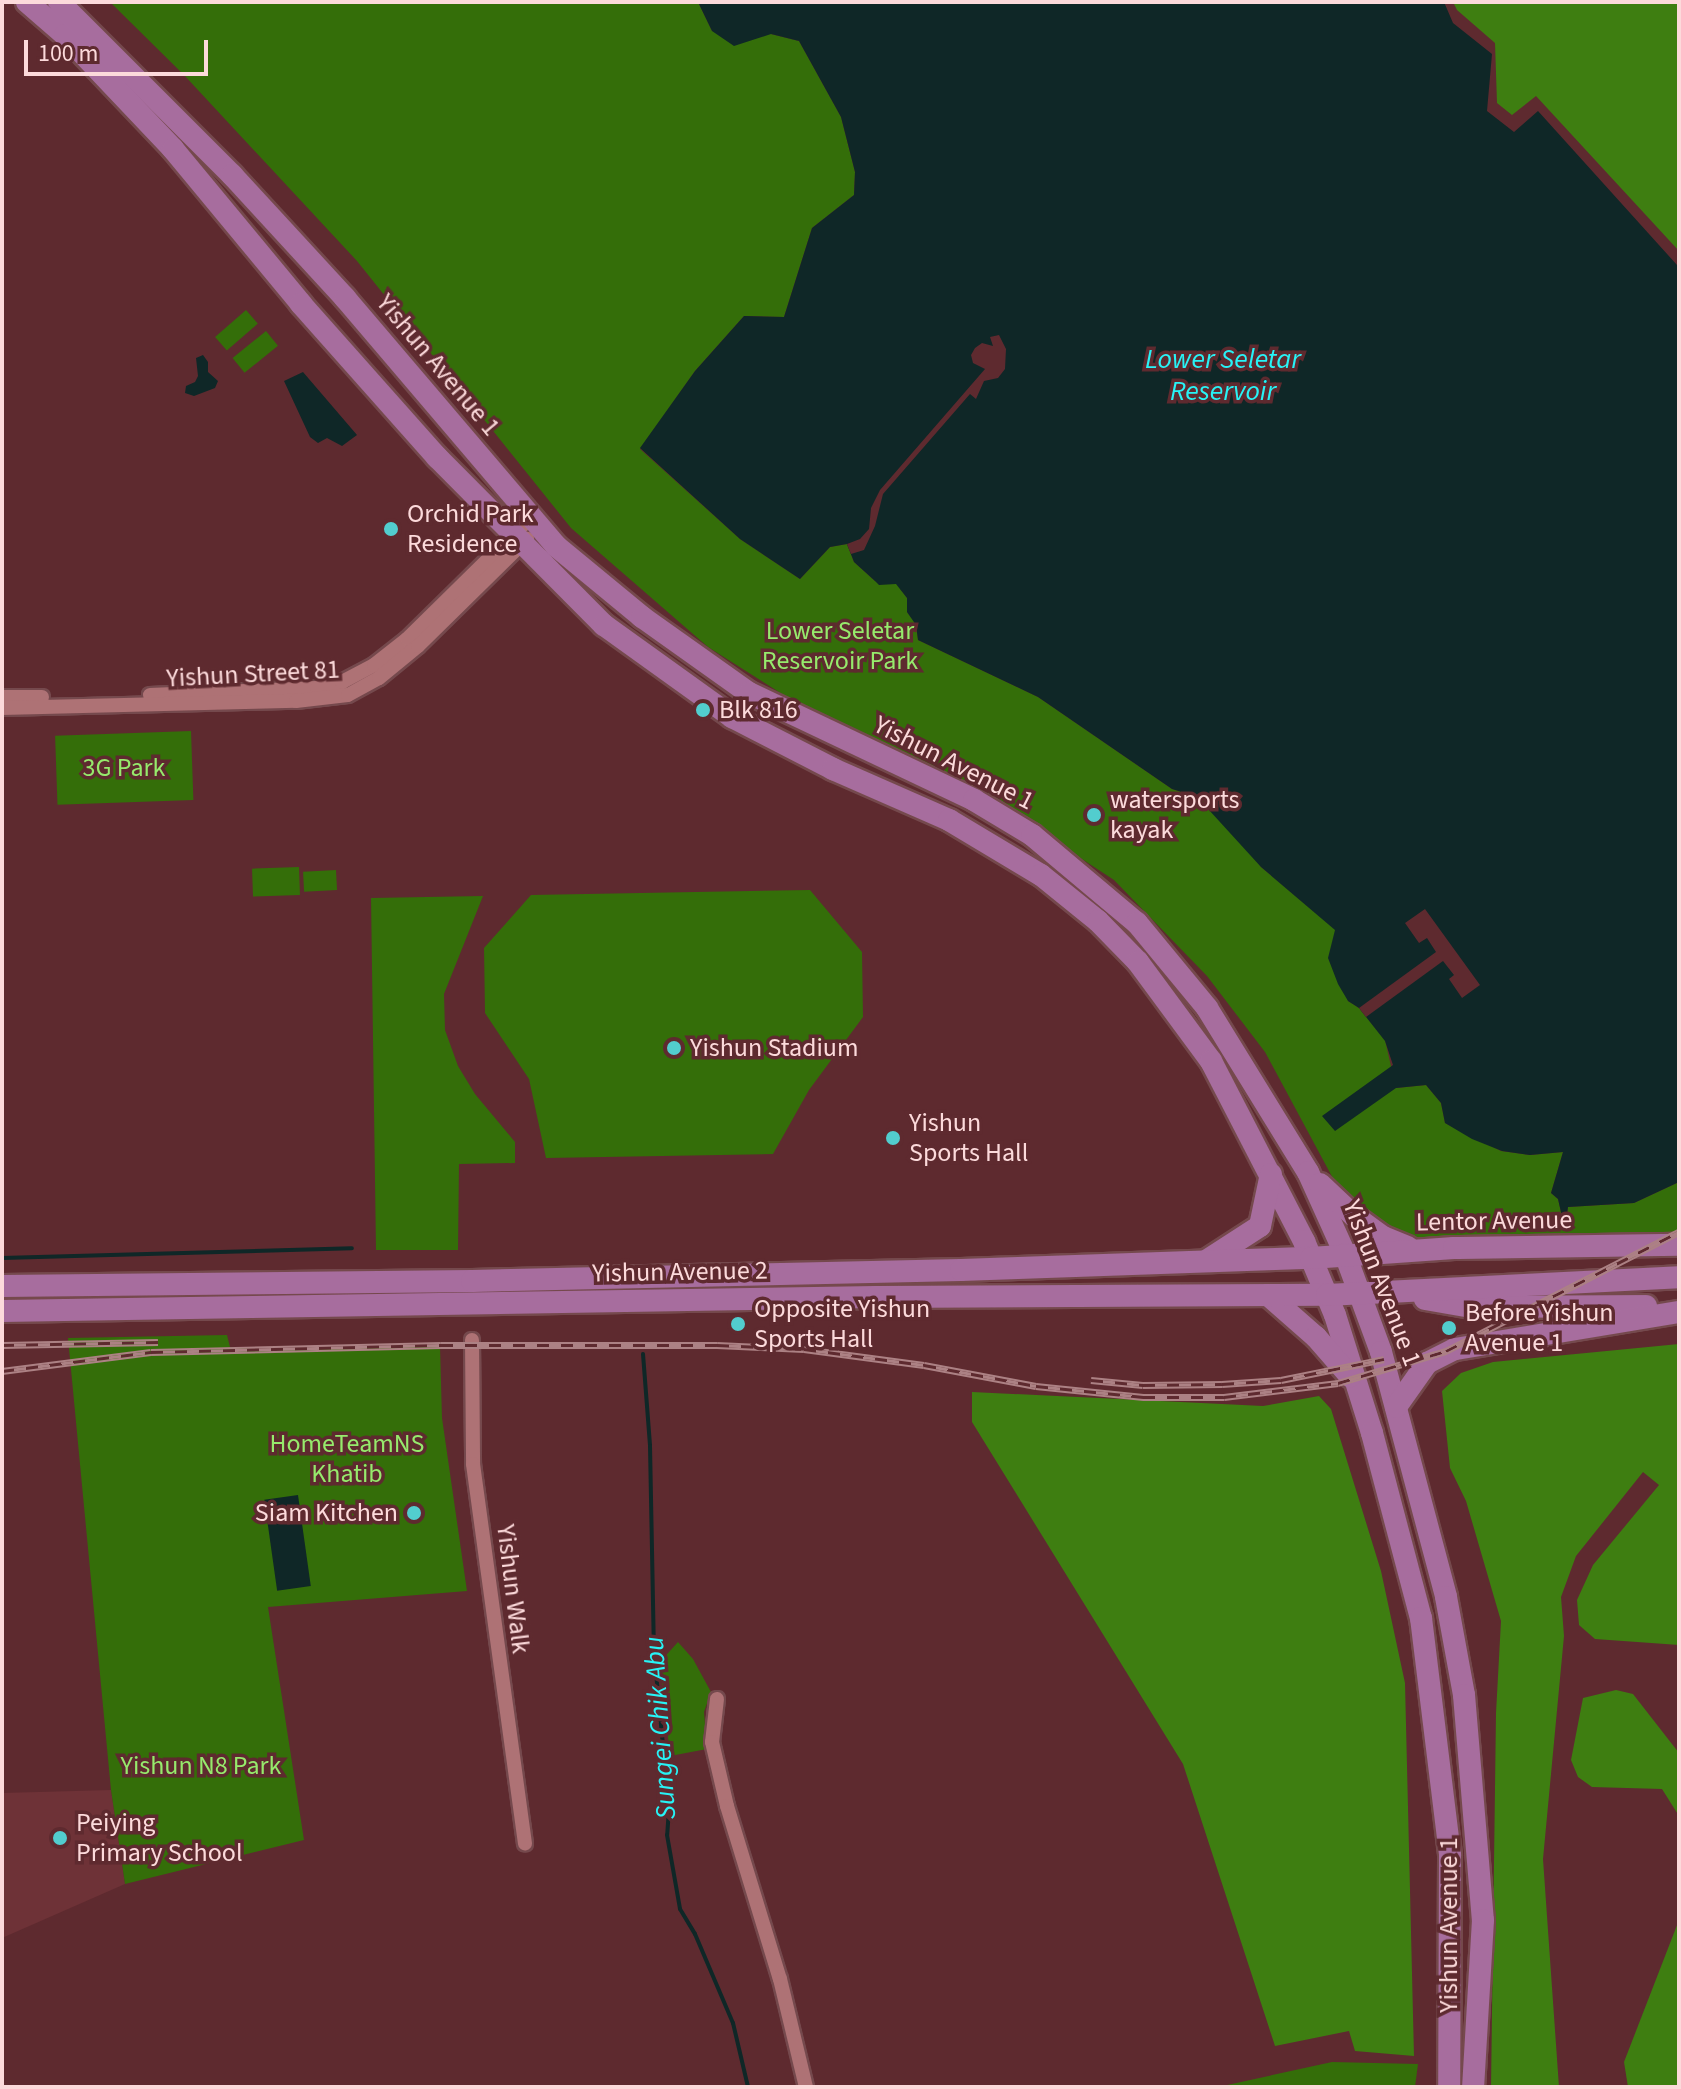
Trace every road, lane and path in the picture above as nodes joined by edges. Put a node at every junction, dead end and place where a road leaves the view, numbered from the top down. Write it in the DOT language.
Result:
graph roads {
  1 [pos="27,2"];
  2 [pos="59,2"];
  3 [pos="311,261"];
  4 [pos="345,298"];
  5 [pos="301,304"];
  6 [pos="335,343"];
  7 [pos="534,523"];
  8 [pos="517,540"];
  9 [pos="2,697"];
  10 [pos="2,708"];
  11 [pos="1207,1008"];
  12 [pos="1195,1038"];
  13 [pos="1308,1172"];
  14 [pos="1271,1174"];
  15 [pos="1679,1245"];
  16 [pos="1414,1250"];
  17 [pos="1345,1254"];
  18 [pos="1311,1258"];
  19 [pos="1203,1263"];
  20 [pos="1679,1277"];
  21 [pos="76,1284"];
  22 [pos="2,1286"];
  23 [pos="1394,1293"];
  24 [pos="1360,1294"];
  25 [pos="1268,1295"];
  26 [pos="1327,1295"];
  27 [pos="1679,1306"];
  28 [pos="76,1308"];
  29 [pos="2,1311"];
  30 [pos="1679,1312"];
  31 [pos="472,1340"];
  32 [pos="1355,1382"];
  33 [pos="1396,1407"];
  34 [pos="717,1699"];
  35 [pos="525,1843"];
  36 [pos="806,2087"];
  37 [pos="1449,2087"];
  38 [pos="1473,2087"];
  1 -- 5 [label="main road, Yishun Avenue 1"];
  2 -- 3 [label="main road, Yishun Avenue 1"];
  3 -- 4 [label="main road, Yishun Avenue 1"];
  3 -- 5 [label="main road"];
  4 -- 6 [label="main road"];
  4 -- 7 [label="main road, Yishun Avenue 1"];
  5 -- 6 [label="main road, Yishun Avenue 1"];
  6 -- 8 [label="main road, Yishun Avenue 1"];
  7 -- 8 [label="street, Yishun Street 81"];
  7 -- 11 [label="main road, Yishun Avenue 1"];
  8 -- 9 [label="street, Yishun Street 81"];
  8 -- 10 [label="street, Yishun Street 81"];
  8 -- 12 [label="main road, Yishun Avenue 1"];
  11 -- 12 [label="main road"];
  11 -- 13 [label="main road, Yishun Avenue 1"];
  12 -- 14 [label="main road, Yishun Avenue 1"];
  13 -- 16 [label="main road"];
  13 -- 17 [label="main road, Yishun Avenue 1"];
  14 -- 18 [label="main road, Yishun Avenue 1"];
  14 -- 19 [label="main road"];
  15 -- 16 [label="main road, Lentor Avenue"];
  16 -- 17 [label="main road, Lentor Avenue"];
  17 -- 18 [label="main road, Lentor Avenue"];
  17 -- 24 [label="main road, Yishun Avenue 1"];
  18 -- 19 [label="main road, Yishun Avenue 2"];
  18 -- 26 [label="main road, Yishun Avenue 1"];
  19 -- 21 [label="main road, Yishun Avenue 2"];
  20 -- 23 [label="main road"];
  21 -- 22 [label="main road, Yishun Avenue 2"];
  21 -- 28 [label="main road"];
  23 -- 24 [label="main road"];
  23 -- 27 [label="main road"];
  24 -- 26 [label="main road, Yishun Avenue 2"];
  24 -- 33 [label="main road, Yishun Avenue 1"];
  25 -- 26 [label="main road, Yishun Avenue 2"];
  25 -- 28 [label="main road, Yishun Avenue 2"];
  25 -- 32 [label="main road"];
  26 -- 32 [label="main road, Yishun Avenue 1"];
  28 -- 29 [label="main road, Yishun Avenue 2"];
  30 -- 33 [label="main road"];
  31 -- 35 [label="street, Yishun Walk"];
  32 -- 37 [label="main road, Yishun Avenue 1"];
  33 -- 38 [label="main road, Yishun Avenue 1"];
  34 -- 36 [label="street"];
}
